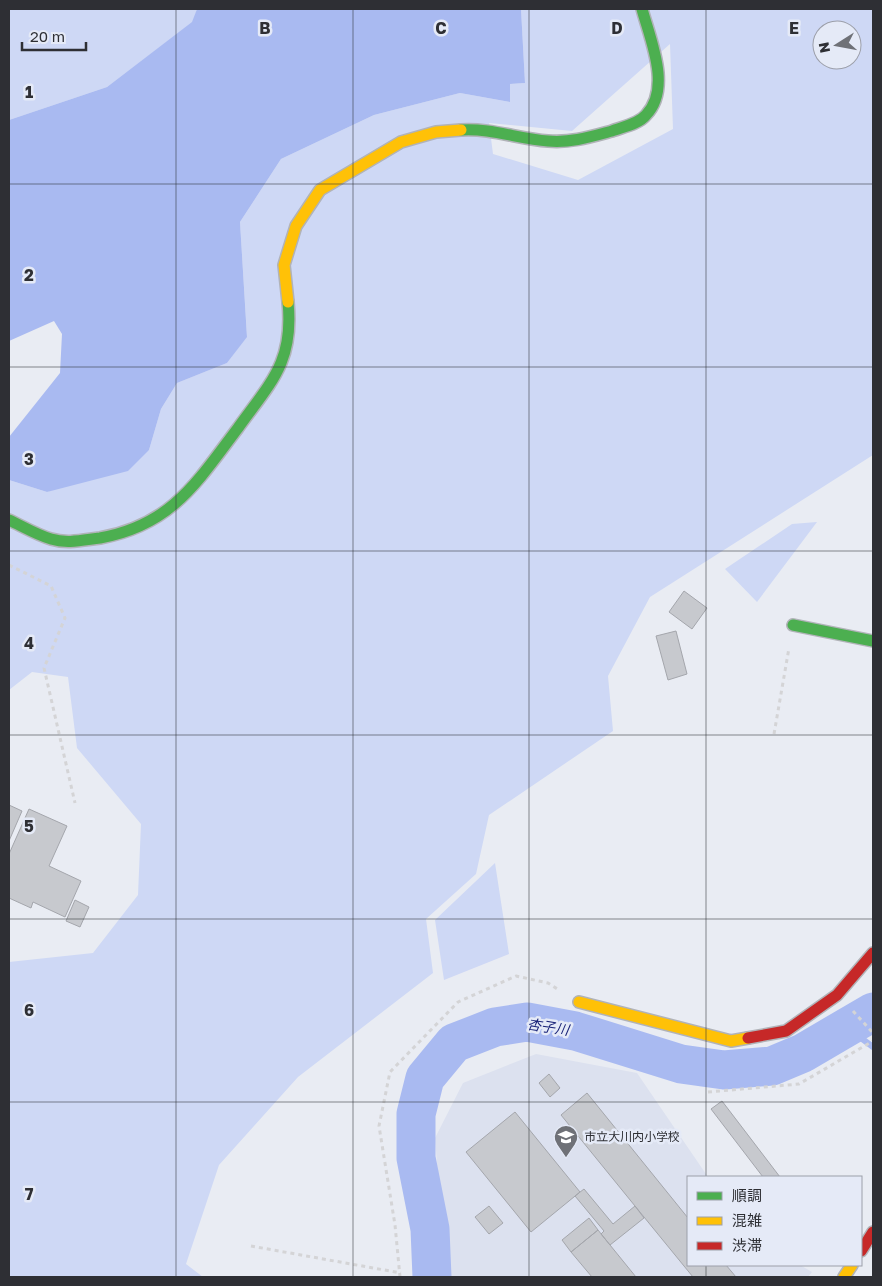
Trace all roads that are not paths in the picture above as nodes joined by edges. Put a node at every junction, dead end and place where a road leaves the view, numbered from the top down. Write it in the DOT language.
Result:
graph roads {
  1 [pos="642,9"];
  2 [pos="9,520"];
  3 [pos="793,626"];
  4 [pos="873,641"];
  5 [pos="873,953"];
  6 [pos="578,1002"];
  7 [pos="873,1232"];
  8 [pos="862,1250"];
  9 [pos="851,1266"];
  10 [pos="844,1277"];
  1 -- 2 [label="street"];
  3 -- 4 [label="street"];
  5 -- 6 [label="street"];
  7 -- 8 [label="street"];
  9 -- 10 [label="street"];
}
